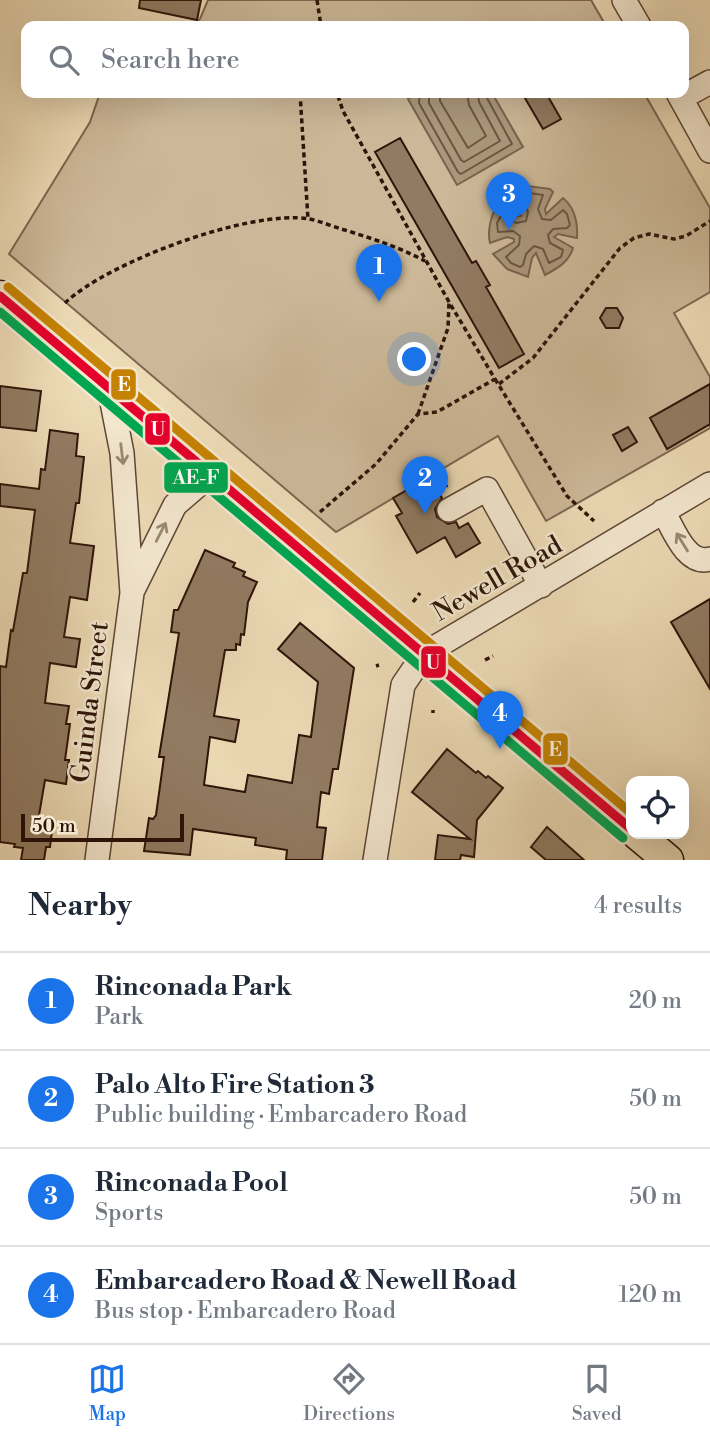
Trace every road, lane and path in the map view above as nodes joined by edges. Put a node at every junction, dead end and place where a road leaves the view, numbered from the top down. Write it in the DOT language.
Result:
graph roads {
  1 [pos="317,0"];
  2 [pos="624,0"];
  3 [pos="320,21"];
  4 [pos="636,21"];
  5 [pos="710,82"];
  6 [pos="689,91"];
  7 [pos="300,98"];
  8 [pos="339,98"];
  9 [pos="681,98"];
  10 [pos="710,151"];
  11 [pos="308,219"];
  12 [pos="710,221"];
  13 [pos="426,262"];
  14 [pos="0,296"];
  15 [pos="449,302"];
  16 [pos="65,303"];
  17 [pos="495,379"];
  18 [pos="499,384"];
  19 [pos="109,387"];
  20 [pos="418,414"];
  21 [pos="211,474"];
  22 [pos="710,484"];
  23 [pos="449,510"];
  24 [pos="663,511"];
  25 [pos="320,512"];
  26 [pos="594,521"];
  27 [pos="710,559"];
  28 [pos="541,586"];
  29 [pos="131,593"];
  30 [pos="421,593"];
  31 [pos="413,602"];
  32 [pos="424,654"];
  33 [pos="493,656"];
  34 [pos="485,660"];
  35 [pos="626,825"];
  36 [pos="643,839"];
  37 [pos="97,860"];
  38 [pos="375,860"];
  39 [pos="668,860"];
  1 -- 3 [label="path"];
  2 -- 4 [label="street"];
  5 -- 6 [label="street"];
  7 -- 11 [label="path"];
  8 -- 13 [label="path"];
  9 -- 10 [label="street"];
  11 -- 13 [label="path"];
  11 -- 16 [label="path"];
  12 -- 18 [label="path"];
  13 -- 15 [label="path"];
  14 -- 19 [label="main road"];
  15 -- 17 [label="path"];
  15 -- 20 [label="path"];
  17 -- 18 [label="path"];
  17 -- 20 [label="path"];
  18 -- 26 [label="path"];
  19 -- 21 [label="main road"];
  19 -- 29 [label="street, Guinda Street, one-way"];
  20 -- 25 [label="path"];
  29 -- 21 [label="street, Guinda Street, one-way"];
  21 -- 32 [label="main road"];
  22 -- 24 [label="street, Newell Road"];
  23 -- 28 [label="street"];
  27 -- 24 [label="street, one-way"];
  24 -- 28 [label="street, Newell Road"];
  28 -- 32 [label="street, Newell Road"];
  29 -- 37 [label="street, Guinda Street"];
  30 -- 31 [label="path"];
  32 -- 35 [label="main road"];
  32 -- 38 [label="street, Newell Road"];
  33 -- 34 [label="path"];
  36 -- 39 [label="main road"];
}
